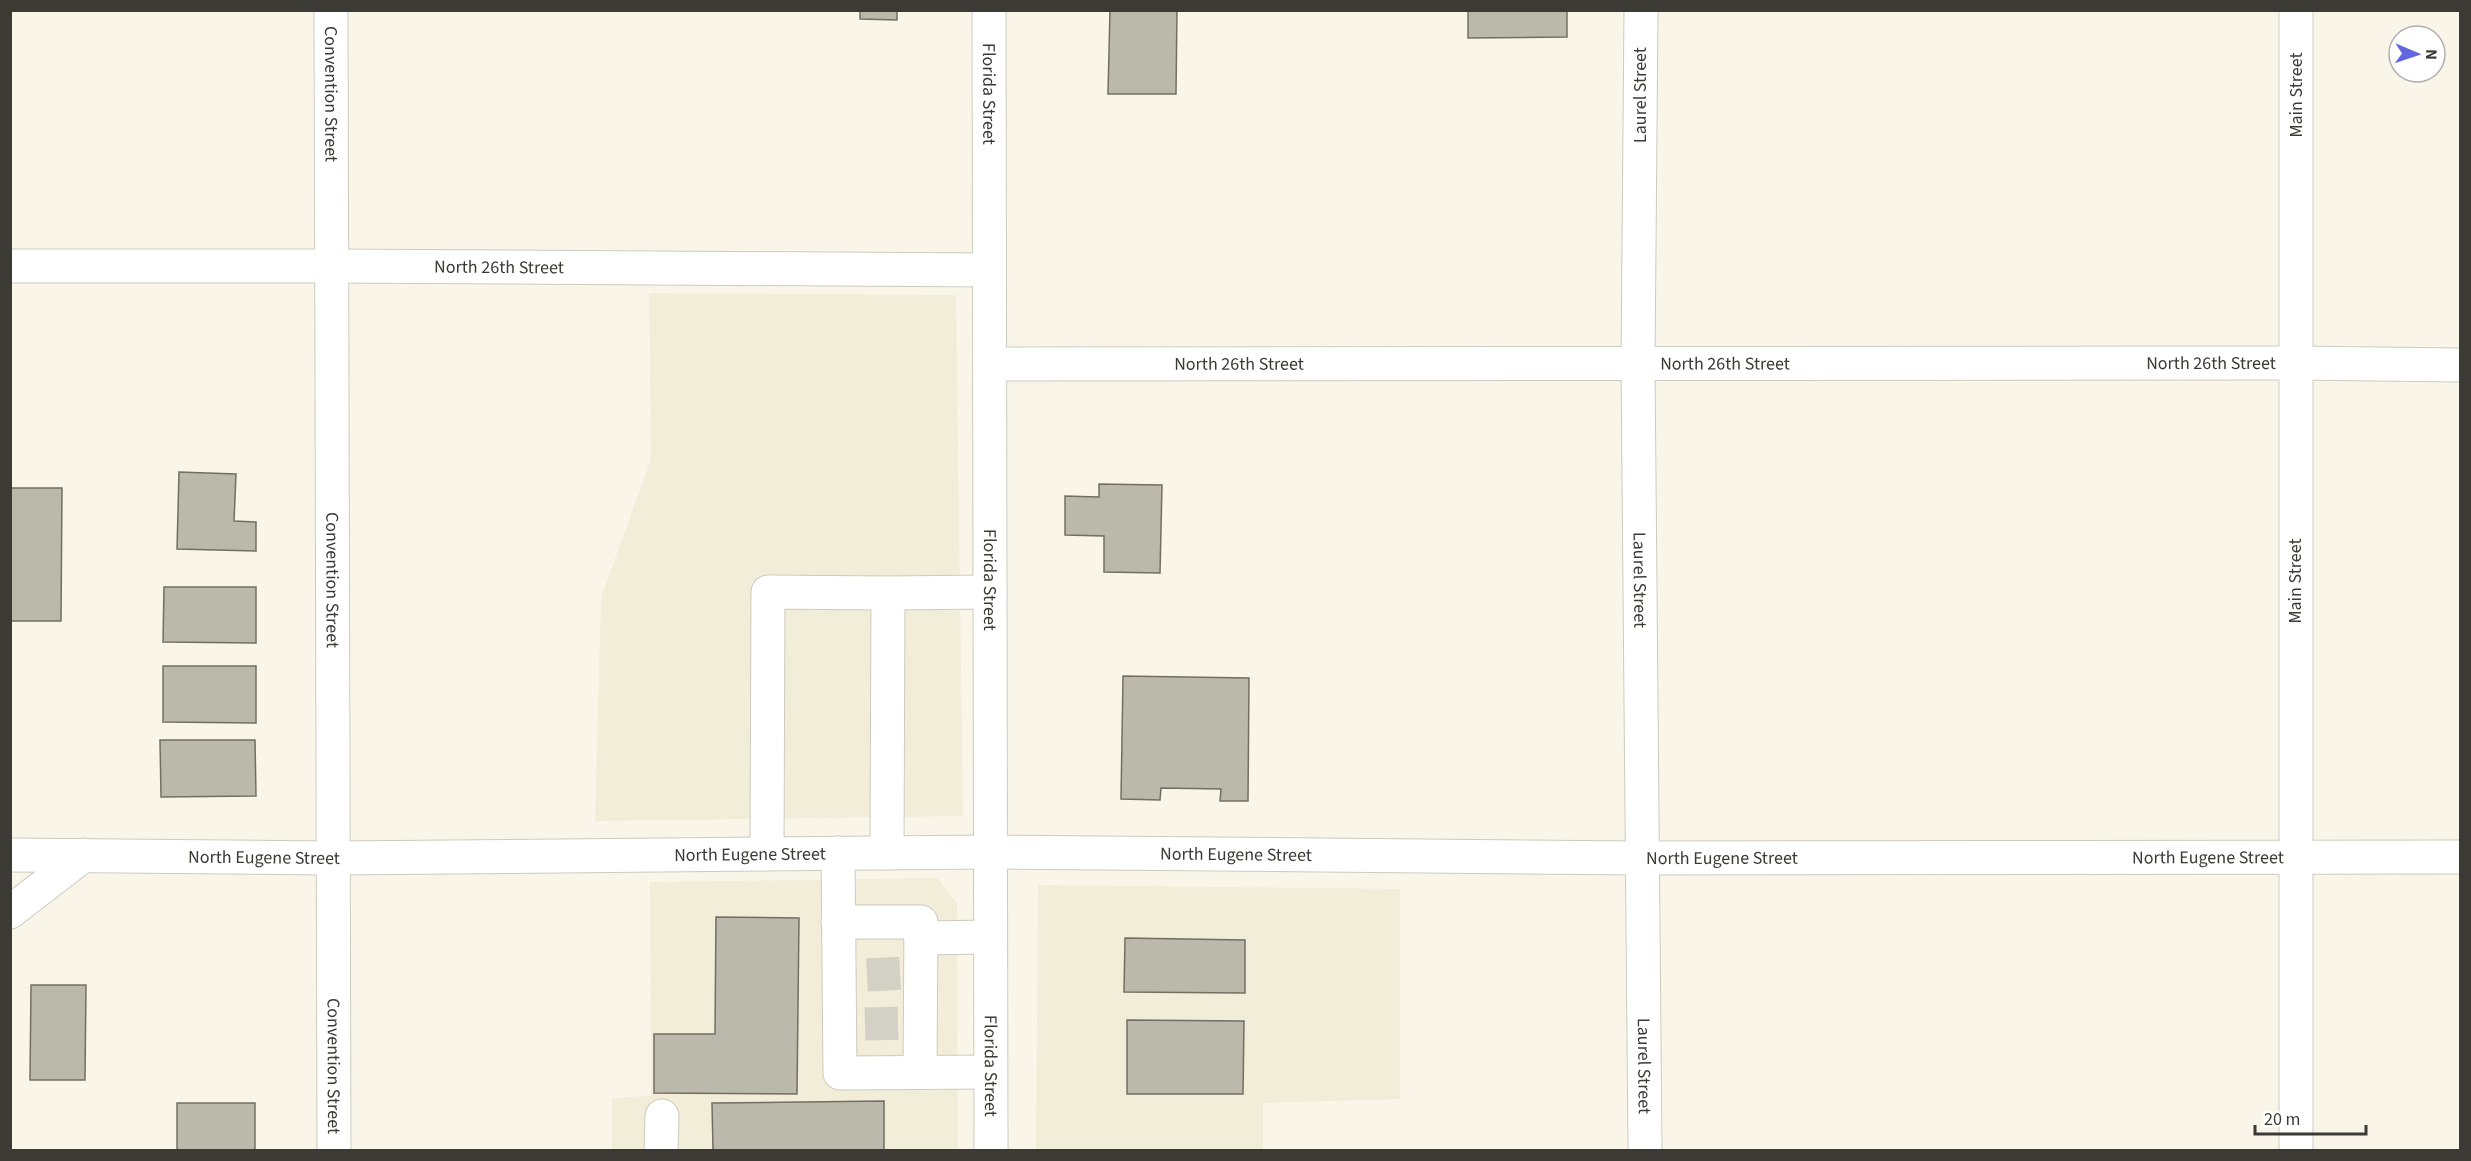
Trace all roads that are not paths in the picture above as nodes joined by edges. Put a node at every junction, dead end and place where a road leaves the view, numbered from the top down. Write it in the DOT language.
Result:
graph roads {
  1 [pos="331,10"];
  2 [pos="989,10"];
  3 [pos="1641,10"];
  4 [pos="2296,10"];
  5 [pos="10,266"];
  6 [pos="332,266"];
  7 [pos="989,270"];
  8 [pos="2296,363"];
  9 [pos="990,364"];
  10 [pos="1638,365"];
  11 [pos="2460,365"];
  12 [pos="888,592"];
  13 [pos="990,592"];
  14 [pos="990,852"];
  15 [pos="838,853"];
  16 [pos="887,853"];
  17 [pos="767,854"];
  18 [pos="10,855"];
  19 [pos="84,855"];
  20 [pos="2295,856"];
  21 [pos="2460,857"];
  22 [pos="333,858"];
  23 [pos="1642,858"];
  24 [pos="10,912"];
  25 [pos="838,922"];
  26 [pos="990,937"];
  27 [pos="921,938"];
  28 [pos="920,1072"];
  29 [pos="990,1072"];
  30 [pos="662,1116"];
  31 [pos="334,1150"];
  32 [pos="661,1150"];
  33 [pos="991,1150"];
  34 [pos="1646,1150"];
  35 [pos="2296,1150"];
  1 -- 6 [label="street, Convention Street"];
  2 -- 7 [label="street, Florida Street"];
  3 -- 10 [label="street, Laurel Street"];
  4 -- 8 [label="street, Main Street"];
  5 -- 6 [label="street, North 26th Street"];
  6 -- 7 [label="street, North 26th Street"];
  6 -- 22 [label="street, Convention Street"];
  7 -- 9 [label="street, Florida Street"];
  8 -- 10 [label="street, North 26th Street"];
  8 -- 11 [label="street, North 26th Street"];
  8 -- 20 [label="street, Main Street"];
  9 -- 10 [label="street, North 26th Street"];
  9 -- 13 [label="street, Florida Street"];
  10 -- 23 [label="street, Laurel Street"];
  12 -- 13 [label="street"];
  12 -- 16 [label="street"];
  12 -- 17 [label="street"];
  13 -- 14 [label="street, Florida Street"];
  14 -- 16 [label="street, North Eugene Street"];
  14 -- 23 [label="street, North Eugene Street"];
  14 -- 26 [label="street, Florida Street"];
  15 -- 16 [label="street, North Eugene Street"];
  15 -- 17 [label="street, North Eugene Street"];
  15 -- 25 [label="street"];
  17 -- 22 [label="street, North Eugene Street"];
  18 -- 19 [label="street, North Eugene Street"];
  19 -- 22 [label="street, North Eugene Street"];
  19 -- 24 [label="street"];
  20 -- 21 [label="street, North Eugene Street"];
  20 -- 23 [label="street, North Eugene Street"];
  20 -- 35 [label="street, Main Street"];
  22 -- 31 [label="street, Convention Street"];
  23 -- 34 [label="street, Laurel Street"];
  25 -- 27 [label="street"];
  25 -- 28 [label="street"];
  26 -- 27 [label="street"];
  26 -- 29 [label="street, Florida Street"];
  27 -- 28 [label="street"];
  28 -- 29 [label="street"];
  29 -- 33 [label="street, Florida Street"];
  30 -- 32 [label="street"];
}
